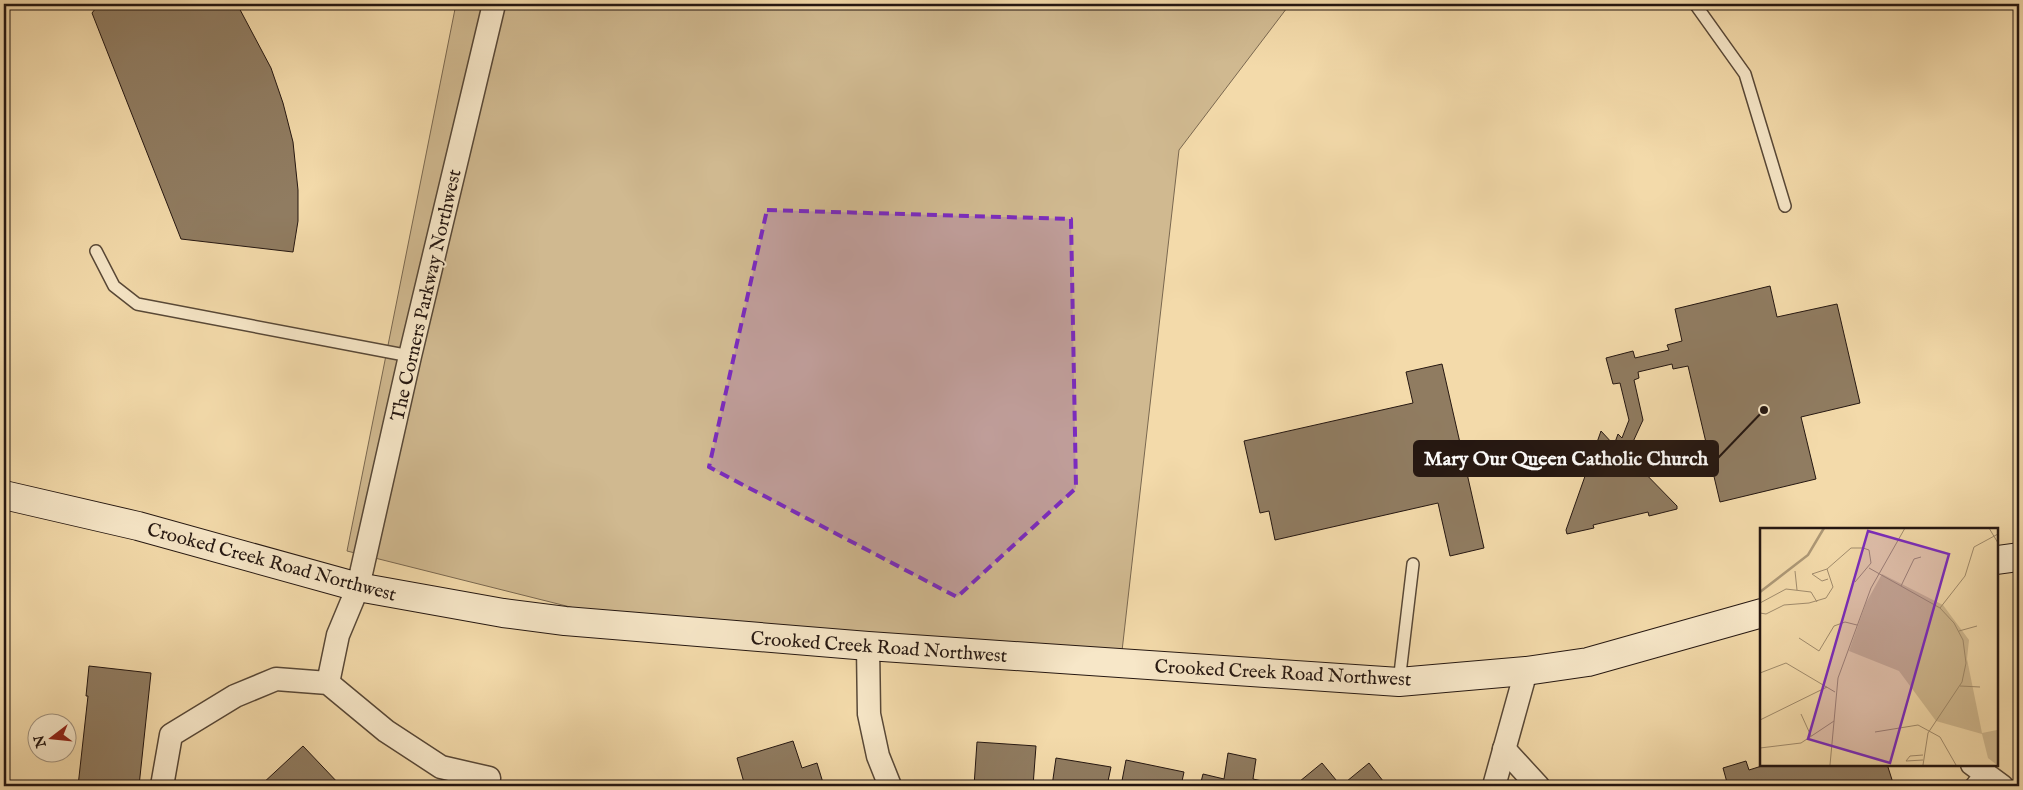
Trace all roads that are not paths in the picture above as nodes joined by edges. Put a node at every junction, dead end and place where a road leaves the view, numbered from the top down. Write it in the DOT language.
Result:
graph roads {
  1 [pos="494,4"];
  2 [pos="1695,4"];
  3 [pos="1784,206"];
  4 [pos="96,251"];
  5 [pos="410,356"];
  6 [pos="4,495"];
  7 [pos="2019,556"];
  8 [pos="1998,560"];
  9 [pos="1413,564"];
  10 [pos="358,586"];
  11 [pos="1760,614"];
  12 [pos="868,646"];
  13 [pos="1526,671"];
  14 [pos="1399,682"];
  15 [pos="328,683"];
  16 [pos="1504,749"];
  17 [pos="1975,774"];
  18 [pos="489,778"];
  19 [pos="162,786"];
  20 [pos="890,786"];
  21 [pos="1494,786"];
  22 [pos="1538,786"];
  23 [pos="2002,786"];
  1 -- 5 [label="street, The Corners Parkway Northwest"];
  2 -- 3 [label="lane"];
  4 -- 5 [label="lane"];
  5 -- 10 [label="street, The Corners Parkway Northwest"];
  6 -- 10 [label="street, Crooked Creek Road Northwest"];
  7 -- 8 [label="street"];
  9 -- 14 [label="lane"];
  10 -- 12 [label="street, Crooked Creek Road Northwest"];
  10 -- 15 [label="street, The Corners Parkway Northwest"];
  11 -- 13 [label="street, Crooked Creek Road Northwest"];
  12 -- 14 [label="street, Crooked Creek Road Northwest"];
  12 -- 20 [label="street"];
  13 -- 14 [label="street, Crooked Creek Road Northwest"];
  13 -- 16 [label="street"];
  15 -- 18 [label="street"];
  15 -- 19 [label="street"];
  16 -- 21 [label="street"];
  16 -- 22 [label="street"];
  17 -- 23 [label="street"];
}
